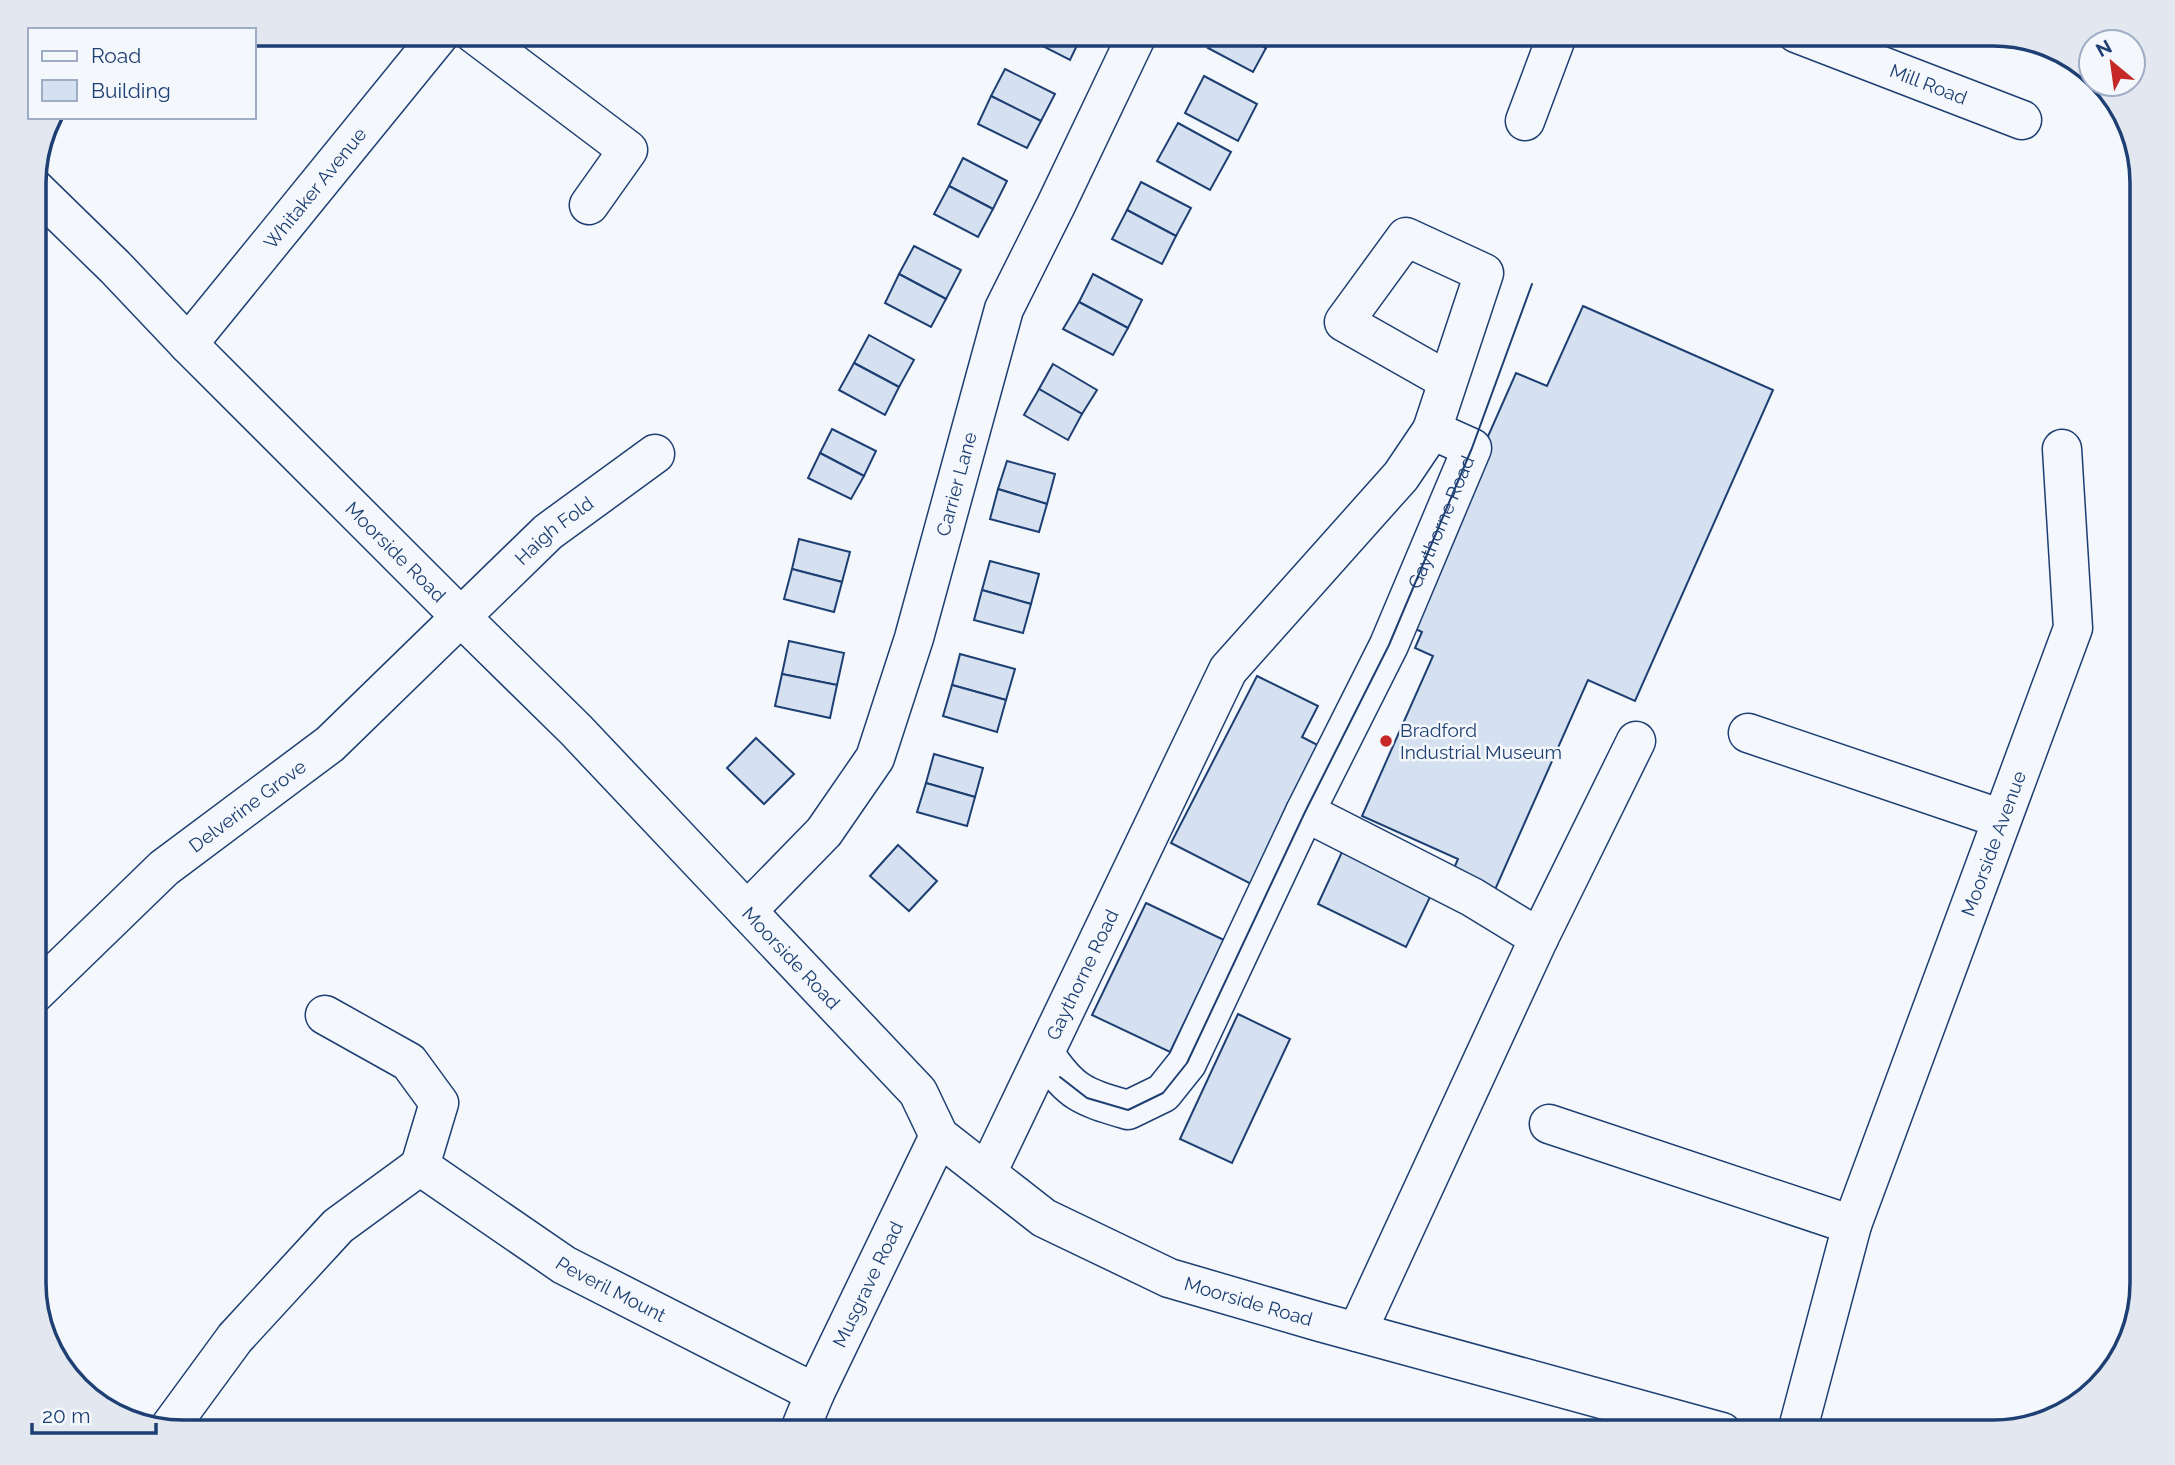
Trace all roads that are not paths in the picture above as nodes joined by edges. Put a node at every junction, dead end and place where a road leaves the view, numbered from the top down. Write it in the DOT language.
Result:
graph roads {
  1 [pos="430,46"];
  2 [pos="489,46"];
  3 [pos="1132,46"];
  4 [pos="1553,46"];
  5 [pos="1830,46"];
  6 [pos="2022,120"];
  7 [pos="1525,121"];
  8 [pos="46,200"];
  9 [pos="589,205"];
  10 [pos="188,344"];
  11 [pos="1448,381"];
  12 [pos="1432,430"];
  13 [pos="2062,449"];
  14 [pos="655,454"];
  15 [pos="462,618"];
  16 [pos="1748,733"];
  17 [pos="1636,741"];
  18 [pos="1305,812"];
  19 [pos="2002,819"];
  20 [pos="747,911"];
  21 [pos="1539,938"];
  22 [pos="46,982"];
  23 [pos="325,1015"];
  24 [pos="1045,1054"];
  25 [pos="1549,1124"];
  26 [pos="939,1136"];
  27 [pos="420,1166"];
  28 [pos="987,1173"];
  29 [pos="1852,1225"];
  30 [pos="1357,1332"];
  31 [pos="815,1393"];
  32 [pos="175,1419"];
  33 [pos="804,1420"];
  34 [pos="1678,1420"];
  35 [pos="1800,1420"];
  1 -- 10 [label="street, Whitaker Avenue"];
  2 -- 9 [label="street"];
  3 -- 20 [label="street, Carrier Lane"];
  4 -- 7 [label="street"];
  5 -- 6 [label="street, Mill Road"];
  8 -- 10 [label="street, Moorside Road"];
  10 -- 15 [label="street, Moorside Road"];
  11 -- 12 [label="street"];
  12 -- 18 [label="street, Gaythorne Road"];
  12 -- 24 [label="street, Gaythorne Road"];
  13 -- 19 [label="street, Moorside Avenue"];
  14 -- 15 [label="street, Haigh Fold"];
  15 -- 20 [label="street, Moorside Road"];
  15 -- 22 [label="street, Delverine Grove"];
  16 -- 19 [label="street"];
  17 -- 21 [label="street"];
  18 -- 21 [label="street"];
  18 -- 24 [label="street, Gaythorne Road"];
  19 -- 29 [label="street, Moorside Avenue"];
  20 -- 26 [label="street, Moorside Road"];
  21 -- 30 [label="street"];
  23 -- 27 [label="street"];
  24 -- 28 [label="street, Gaythorne Road"];
  25 -- 29 [label="street"];
  26 -- 28 [label="street, Moorside Road"];
  26 -- 31 [label="street, Musgrave Road"];
  27 -- 31 [label="street, Peveril Mount"];
  27 -- 32 [label="street"];
  28 -- 30 [label="street, Moorside Road"];
  29 -- 35 [label="street, Moorside Avenue"];
  30 -- 34 [label="street, Moorside Road"];
  31 -- 33 [label="street, Musgrave Road"];
}
